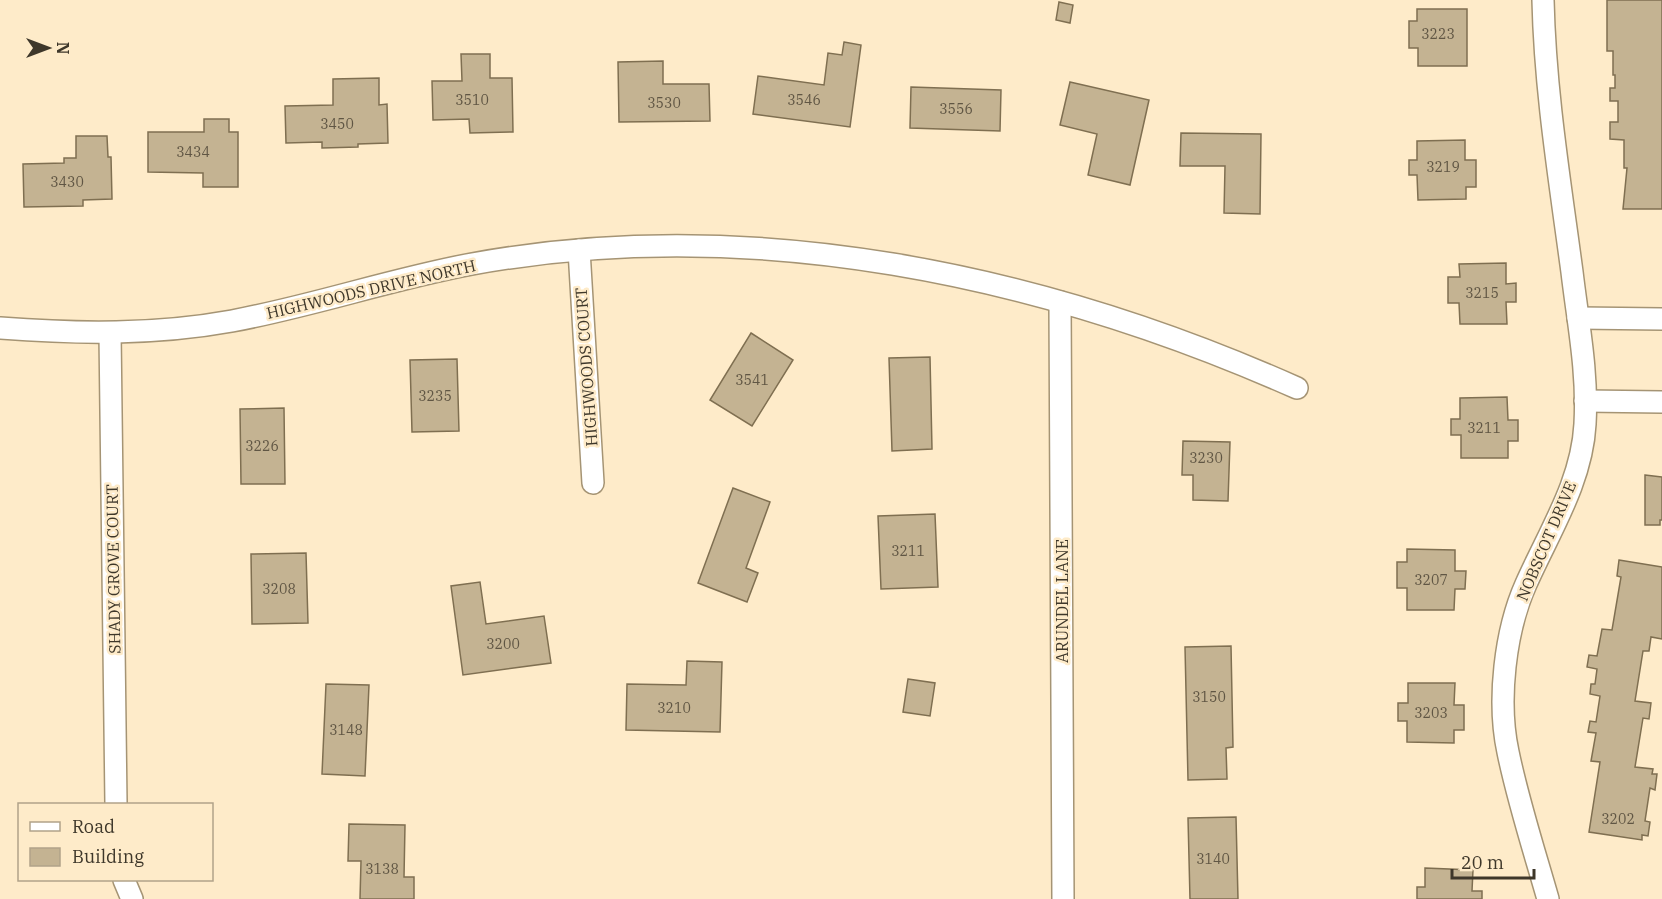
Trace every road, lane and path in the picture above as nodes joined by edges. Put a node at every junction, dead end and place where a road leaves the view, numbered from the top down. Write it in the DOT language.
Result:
graph roads {
  1 [pos="1544,0"];
  2 [pos="579,250"];
  3 [pos="1060,302"];
  4 [pos="1578,318"];
  5 [pos="1662,319"];
  6 [pos="0,328"];
  7 [pos="110,333"];
  8 [pos="1297,388"];
  9 [pos="1585,401"];
  10 [pos="1662,402"];
  11 [pos="593,483"];
  12 [pos="116,803"];
  13 [pos="125,881"];
  14 [pos="132,899"];
  15 [pos="1063,899"];
  16 [pos="1548,899"];
  1 -- 4 [label="street, NOBSCOT DRIVE"];
  2 -- 3 [label="street, HIGHWOODS DRIVE NORTH"];
  2 -- 7 [label="street, HIGHWOODS DRIVE NORTH"];
  2 -- 11 [label="street, HIGHWOODS COURT"];
  3 -- 8 [label="street, HIGHWOODS DRIVE NORTH"];
  3 -- 15 [label="street, ARUNDEL LANE"];
  4 -- 5 [label="street"];
  4 -- 9 [label="street, NOBSCOT DRIVE"];
  6 -- 7 [label="street, HIGHWOODS DRIVE NORTH"];
  7 -- 12 [label="street, SHADY GROVE COURT"];
  9 -- 10 [label="street"];
  9 -- 16 [label="street, NOBSCOT DRIVE"];
  13 -- 14 [label="street"];
}
